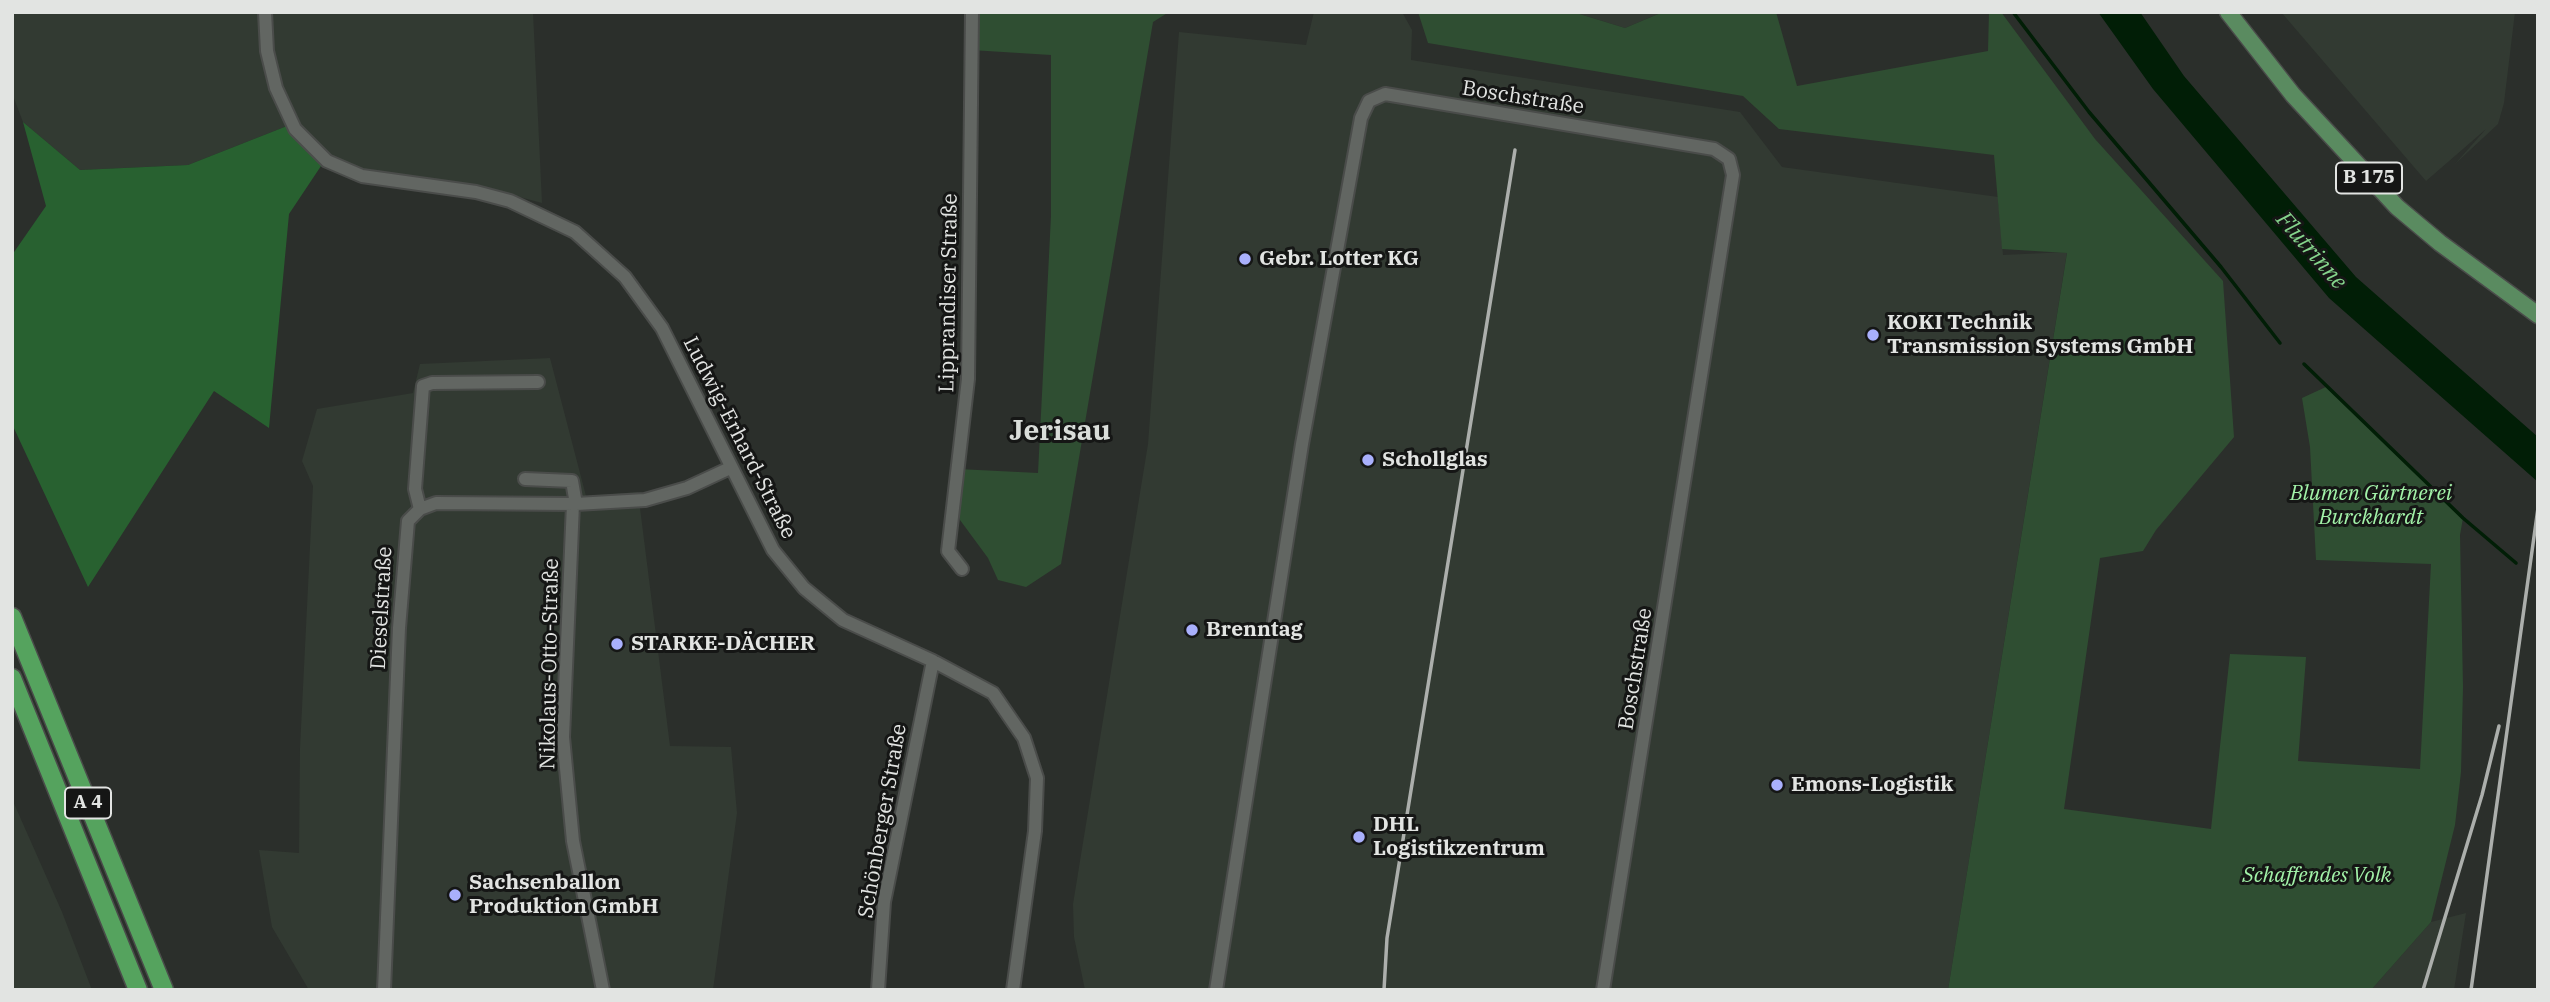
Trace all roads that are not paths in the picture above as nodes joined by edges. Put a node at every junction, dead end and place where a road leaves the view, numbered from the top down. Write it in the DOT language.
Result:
graph roads {
  1 [pos="265,12"];
  2 [pos="972,12"];
  3 [pos="2228,12"];
  4 [pos="2538,315"];
  5 [pos="538,382"];
  6 [pos="730,468"];
  7 [pos="525,479"];
  8 [pos="575,504"];
  9 [pos="420,509"];
  10 [pos="962,569"];
  11 [pos="12,617"];
  12 [pos="933,661"];
  13 [pos="12,678"];
  14 [pos="138,990"];
  15 [pos="164,990"];
  16 [pos="384,990"];
  17 [pos="603,990"];
  18 [pos="878,990"];
  19 [pos="1013,990"];
  20 [pos="1216,990"];
  21 [pos="1603,990"];
  1 -- 6 [label="street, Ludwig-Erhard-Straße"];
  2 -- 10 [label="street, Lipprandiser Straße"];
  3 -- 4 [label="main road, B 175"];
  5 -- 9 [label="street"];
  6 -- 8 [label="street"];
  6 -- 12 [label="street, Ludwig-Erhard-Straße"];
  7 -- 8 [label="street"];
  8 -- 9 [label="street"];
  8 -- 17 [label="street, Nikolaus-Otto-Straße"];
  9 -- 16 [label="street, Dieselstraße"];
  11 -- 15 [label="highway, A 4"];
  12 -- 18 [label="street, Schönberger Straße"];
  12 -- 19 [label="street, Ludwig-Erhard-Straße"];
  13 -- 14 [label="highway, A 4"];
  20 -- 21 [label="street, Boschstraße"];
}
